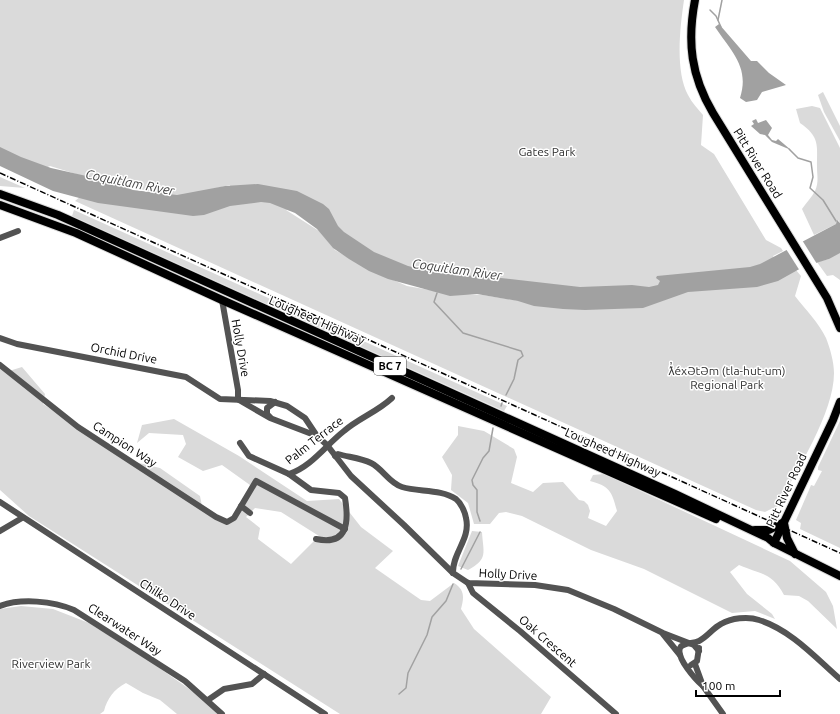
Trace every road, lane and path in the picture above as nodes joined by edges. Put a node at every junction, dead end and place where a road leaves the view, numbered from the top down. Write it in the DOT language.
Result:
graph roads {
  1 [pos="695,0"];
  2 [pos="0,194"];
  3 [pos="0,205"];
  4 [pos="18,231"];
  5 [pos="0,238"];
  6 [pos="222,300"];
  7 [pos="840,328"];
  8 [pos="0,338"];
  9 [pos="0,365"];
  10 [pos="392,398"];
  11 [pos="238,399"];
  12 [pos="275,402"];
  13 [pos="840,402"];
  14 [pos="270,418"];
  15 [pos="306,420"];
  16 [pos="300,431"];
  17 [pos="317,436"];
  18 [pos="240,443"];
  19 [pos="327,445"];
  20 [pos="335,456"];
  21 [pos="289,474"];
  22 [pos="0,502"];
  23 [pos="241,506"];
  24 [pos="250,513"];
  25 [pos="22,518"];
  26 [pos="784,522"];
  27 [pos="345,529"];
  28 [pos="751,530"];
  29 [pos="0,531"];
  30 [pos="316,539"];
  31 [pos="774,543"];
  32 [pos="795,554"];
  33 [pos="453,573"];
  34 [pos="840,576"];
  35 [pos="468,583"];
  36 [pos="0,606"];
  37 [pos="663,633"];
  38 [pos="701,640"];
  39 [pos="687,644"];
  40 [pos="699,651"];
  41 [pos="680,655"];
  42 [pos="684,663"];
  43 [pos="695,664"];
  44 [pos="264,674"];
  45 [pos="840,679"];
  46 [pos="703,686"];
  47 [pos="208,700"];
  48 [pos="222,714"];
  49 [pos="325,714"];
  50 [pos="616,714"];
  51 [pos="723,714"];
  1 -- 7 [label="main road, Pitt River Road"];
  2 -- 28 [label="main road, Lougheed Highway / BC 7"];
  3 -- 6 [label="main road, Lougheed Highway / BC 7"];
  4 -- 5 [label="street"];
  6 -- 11 [label="street, Holly Drive"];
  6 -- 31 [label="main road, Lougheed Highway / BC 7"];
  8 -- 11 [label="street, Orchid Drive"];
  9 -- 23 [label="street, Campion Way"];
  10 -- 19 [label="street, Palm Terrace"];
  11 -- 12 [label="street, Orchid Drive"];
  11 -- 14 [label="street"];
  12 -- 14 [label="street"];
  12 -- 15 [label="street"];
  13 -- 26 [label="main road, Pitt River Road"];
  14 -- 16 [label="street"];
  15 -- 16 [label="street"];
  15 -- 17 [label="street"];
  16 -- 17 [label="street"];
  17 -- 19 [label="street, Holly Drive"];
  18 -- 21 [label="street"];
  19 -- 20 [label="street, Holly Drive"];
  19 -- 21 [label="street, Palm Terrace"];
  20 -- 33 [label="street, Holly Drive"];
  20 -- 33 [label="street"];
  21 -- 27 [label="street, Palm Terrace"];
  22 -- 25 [label="street, Chilko Drive"];
  23 -- 24 [label="street"];
  23 -- 27 [label="street, Campion Way"];
  25 -- 29 [label="street"];
  25 -- 44 [label="street, Chilko Drive"];
  26 -- 28 [label="main road"];
  26 -- 31 [label="main road, Pitt River Road"];
  26 -- 32 [label="main road"];
  27 -- 30 [label="street"];
  28 -- 31 [label="main road, Lougheed Highway / BC 7"];
  31 -- 32 [label="main road, Lougheed Highway / BC 7"];
  32 -- 34 [label="main road, Lougheed Highway / BC 7"];
  33 -- 35 [label="street, Holly Drive"];
  35 -- 37 [label="street, Holly Drive"];
  35 -- 50 [label="street, Oak Crescent"];
  36 -- 47 [label="street, Clearwater Way"];
  37 -- 39 [label="street, Holly Drive"];
  37 -- 41 [label="street, Holly Drive"];
  38 -- 39 [label="street"];
  38 -- 40 [label="street"];
  38 -- 45 [label="street"];
  39 -- 40 [label="street"];
  39 -- 41 [label="street"];
  40 -- 43 [label="street"];
  41 -- 42 [label="street"];
  42 -- 43 [label="street"];
  42 -- 46 [label="street"];
  43 -- 46 [label="street"];
  44 -- 47 [label="street"];
  44 -- 49 [label="street, Chilko Drive"];
  46 -- 51 [label="street"];
  47 -- 48 [label="street, Clearwater Way"];
}
